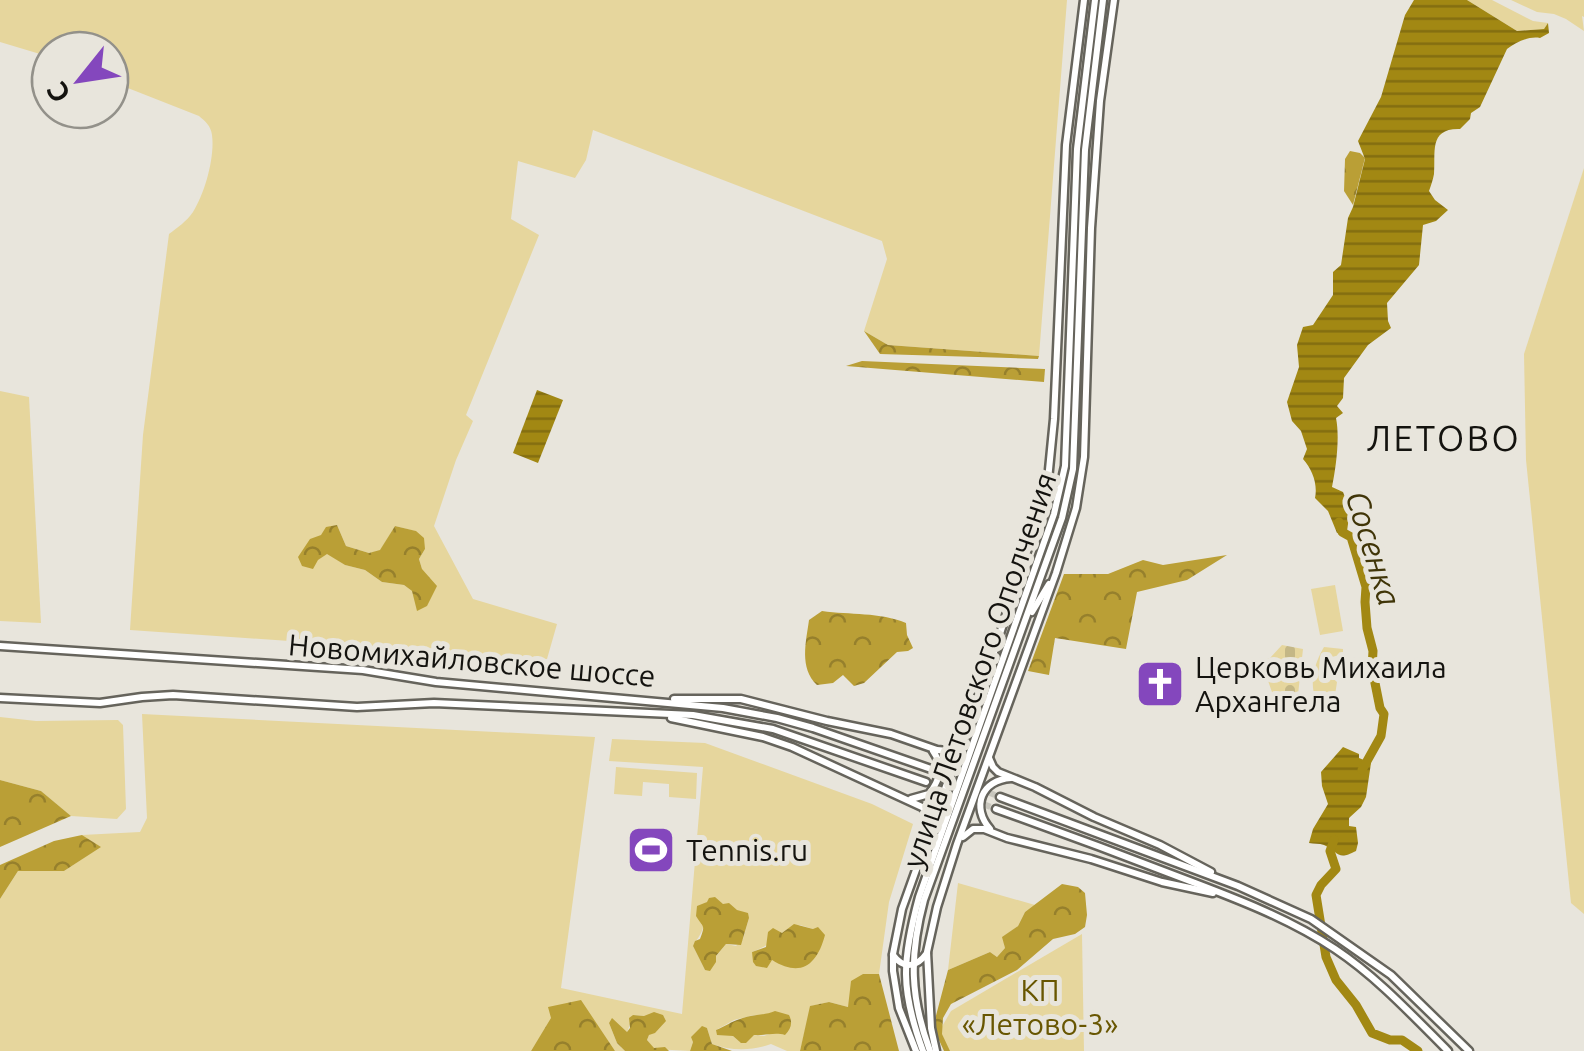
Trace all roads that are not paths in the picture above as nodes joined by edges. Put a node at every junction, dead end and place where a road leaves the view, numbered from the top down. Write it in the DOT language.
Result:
graph roads {
  1 [pos="1084,0"];
  2 [pos="1095,0"];
  3 [pos="1103,0"];
  4 [pos="1114,0"];
  5 [pos="1056,573"];
  6 [pos="1023,625"];
  7 [pos="0,646"];
  8 [pos="1004,667"];
  9 [pos="986,672"];
  10 [pos="1016,683"];
  11 [pos="0,698"];
  12 [pos="653,700"];
  13 [pos="650,713"];
  14 [pos="961,741"];
  15 [pos="928,747"];
  16 [pos="990,755"];
  17 [pos="930,770"];
  18 [pos="1012,778"];
  19 [pos="926,782"];
  20 [pos="1000,797"];
  21 [pos="904,799"];
  22 [pos="996,808"];
  23 [pos="930,831"];
  24 [pos="995,833"];
  25 [pos="957,844"];
  26 [pos="1238,886"];
  27 [pos="1238,899"];
  28 [pos="927,952"];
  29 [pos="892,954"];
  30 [pos="908,965"];
  31 [pos="926,1051"];
  32 [pos="1448,1051"];
  33 [pos="1469,1051"];
  1 -- 9 [label="main road"];
  2 -- 8 [label="main road, улица Летовского Ополчения"];
  3 -- 6 [label="main road, улица Летовского Ополчения"];
  4 -- 5 [label="main road"];
  5 -- 6 [label="main road"];
  5 -- 10 [label="main road"];
  6 -- 8 [label="main road, улица Летовского Ополчения"];
  7 -- 12 [label="main road, Новомихайловское шоссе"];
  8 -- 9 [label="main road"];
  8 -- 10 [label="main road"];
  8 -- 30 [label="main road, улица Летовского Ополчения"];
  9 -- 14 [label="main road"];
  10 -- 16 [label="main road"];
  11 -- 13 [label="main road, Новомихайловское шоссе"];
  12 -- 15 [label="main road"];
  12 -- 17 [label="main road, Новомихайловское шоссе"];
  13 -- 19 [label="main road, Новомихайловское шоссе"];
  13 -- 21 [label="main road"];
  14 -- 15 [label="main road"];
  14 -- 23 [label="main road"];
  15 -- 21 [label="main road"];
  16 -- 18 [label="main road"];
  16 -- 25 [label="main road"];
  18 -- 24 [label="main road"];
  18 -- 26 [label="main road"];
  20 -- 26 [label="main road"];
  21 -- 23 [label="main road"];
  22 -- 27 [label="main road"];
  23 -- 29 [label="main road"];
  24 -- 25 [label="main road"];
  24 -- 27 [label="main road"];
  25 -- 28 [label="main road"];
  26 -- 33 [label="main road"];
  27 -- 32 [label="main road"];
  28 -- 30 [label="main road"];
  28 -- 31 [label="main road"];
  29 -- 30 [label="main road"];
  29 -- 31 [label="main road"];
  30 -- 31 [label="main road, улица Летовского Ополчения"];
}
